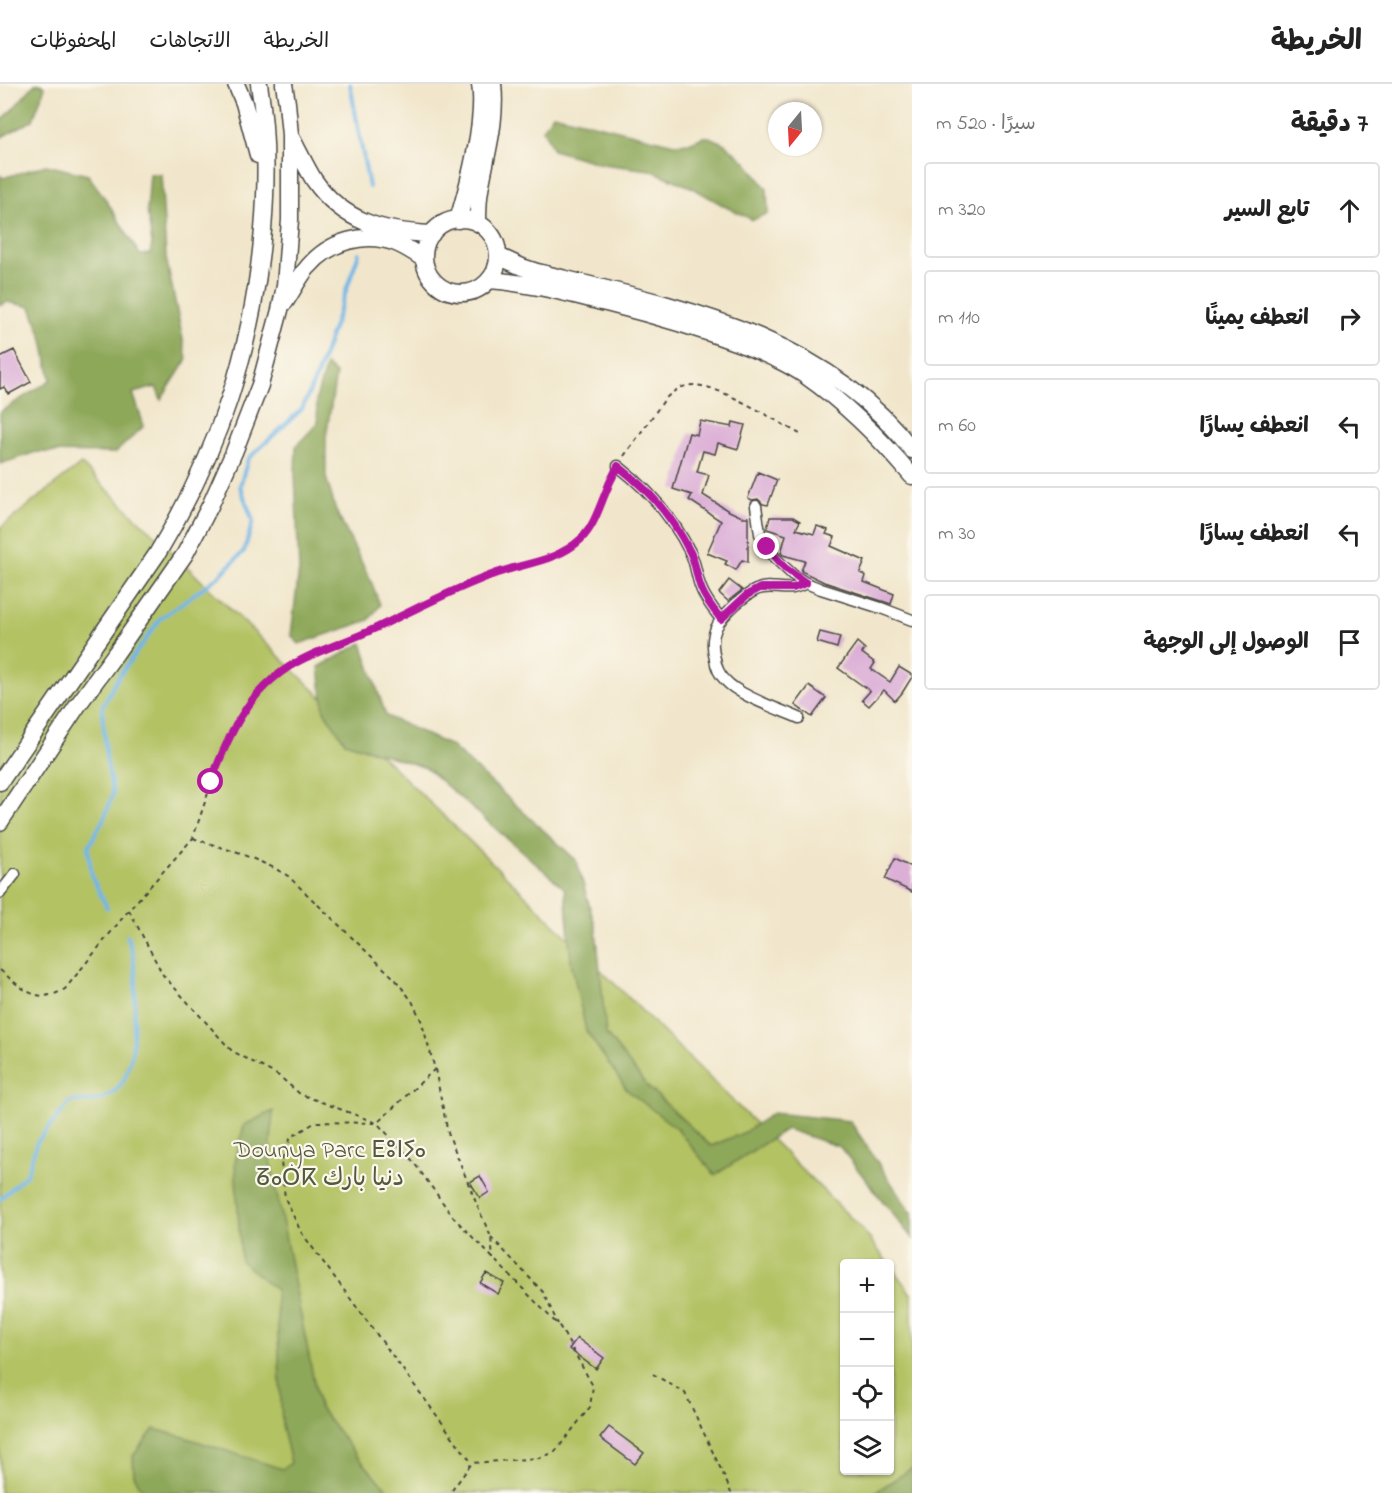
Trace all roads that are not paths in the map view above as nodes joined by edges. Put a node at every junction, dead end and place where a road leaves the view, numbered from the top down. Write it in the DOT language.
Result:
graph roads {
  1 [pos="236,84"];
  2 [pos="259,84"];
  3 [pos="284,84"];
  4 [pos="480,84"];
  5 [pos="493,84"];
  6 [pos="290,135"];
  7 [pos="266,188"];
  8 [pos="458,219"];
  9 [pos="478,223"];
  10 [pos="432,234"];
  11 [pos="498,256"];
  12 [pos="424,259"];
  13 [pos="489,280"];
  14 [pos="280,310"];
  15 [pos="912,450"];
  16 [pos="618,466"];
  17 [pos="912,476"];
  18 [pos="756,506"];
  19 [pos="806,583"];
  20 [pos="721,619"];
  21 [pos="912,620"];
  22 [pos="799,718"];
  23 [pos="0,782"];
  24 [pos="0,822"];
  25 [pos="15,874"];
  26 [pos="0,893"];
  1 -- 7 [label="highway"];
  2 -- 7 [label="highway"];
  3 -- 6 [label="highway"];
  4 -- 8 [label="highway"];
  5 -- 9 [label="highway"];
  6 -- 10 [label="highway"];
  6 -- 14 [label="highway"];
  7 -- 23 [label="highway"];
  8 -- 9 [label="highway"];
  8 -- 10 [label="highway"];
  9 -- 11 [label="highway"];
  10 -- 12 [label="highway"];
  11 -- 13 [label="highway"];
  11 -- 15 [label="highway"];
  12 -- 13 [label="highway"];
  12 -- 14 [label="highway"];
  13 -- 17 [label="highway"];
  14 -- 24 [label="highway"];
  16 -- 20 [label="street"];
  18 -- 19 [label="street"];
  19 -- 20 [label="street"];
  19 -- 21 [label="street"];
  20 -- 22 [label="street"];
  25 -- 26 [label="street"];
}
